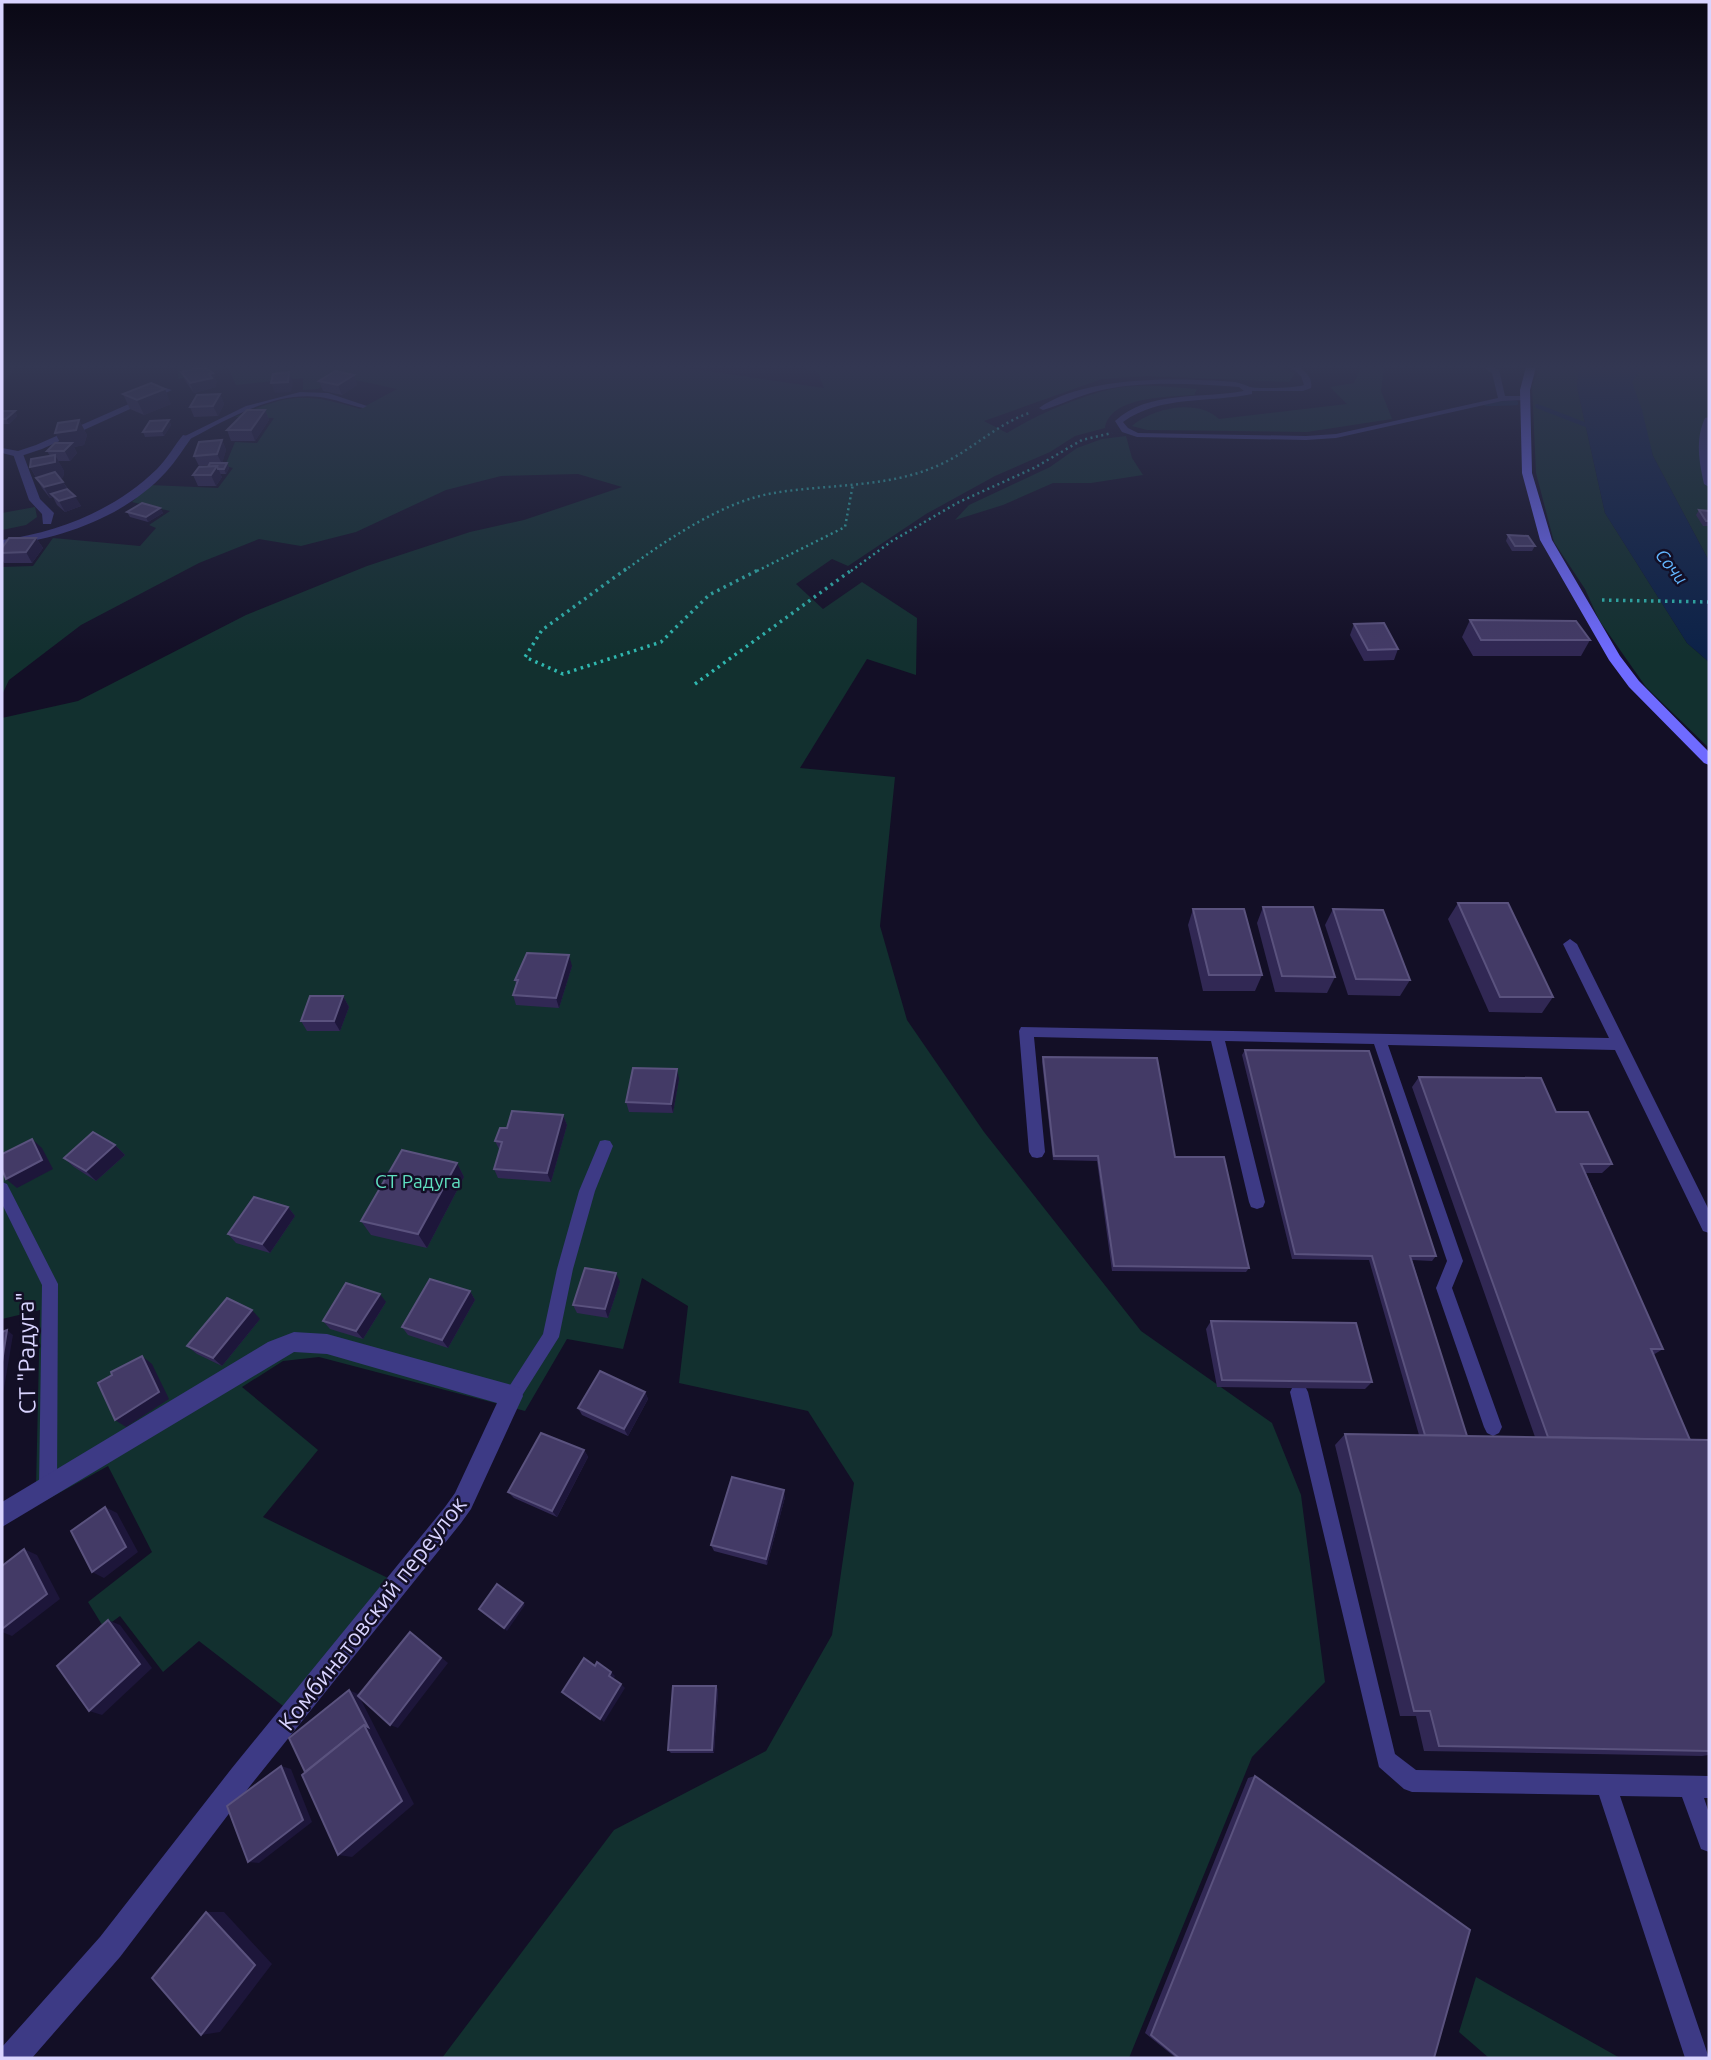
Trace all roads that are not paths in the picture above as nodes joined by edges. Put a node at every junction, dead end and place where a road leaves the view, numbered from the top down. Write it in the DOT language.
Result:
graph roads {
  1 [pos="21,463"];
  2 [pos="168,463"];
  3 [pos="1527,463"];
  4 [pos="1705,463"];
  5 [pos="1709,484"];
  6 [pos="47,522"];
  7 [pos="65,527"];
  8 [pos="2,532"];
  9 [pos="2,543"];
  10 [pos="1709,760"];
  11 [pos="1570,944"];
  12 [pos="1217,1035"];
  13 [pos="1379,1039"];
  14 [pos="1620,1044"];
  15 [pos="605,1146"];
  16 [pos="1037,1152"];
  17 [pos="2,1189"];
  18 [pos="1257,1202"];
  19 [pos="1709,1226"];
  20 [pos="1299,1392"];
  21 [pos="512,1396"];
  22 [pos="1493,1427"];
  23 [pos="48,1487"];
  24 [pos="2,1515"];
  25 [pos="1606,1785"];
  26 [pos="1699,1787"];
  27 [pos="1709,1841"];
  28 [pos="12,2058"];
  29 [pos="1697,2058"];
  1 -- 6 [label="street"];
  2 -- 7 [label="street"];
  3 -- 10 [label="street"];
  4 -- 5 [label="street"];
  6 -- 7 [label="street"];
  6 -- 8 [label="street"];
  7 -- 9 [label="street"];
  11 -- 14 [label="lane"];
  12 -- 13 [label="lane"];
  12 -- 16 [label="lane"];
  12 -- 18 [label="lane"];
  13 -- 14 [label="lane"];
  13 -- 22 [label="lane"];
  14 -- 19 [label="lane"];
  15 -- 21 [label="lane"];
  17 -- 23 [label="lane, СТ \"Радуга\""];
  20 -- 25 [label="lane"];
  21 -- 23 [label="street"];
  21 -- 28 [label="street, Комбинатовский переулок"];
  23 -- 24 [label="street"];
  25 -- 26 [label="lane"];
  25 -- 29 [label="lane"];
  26 -- 27 [label="lane"];
}
